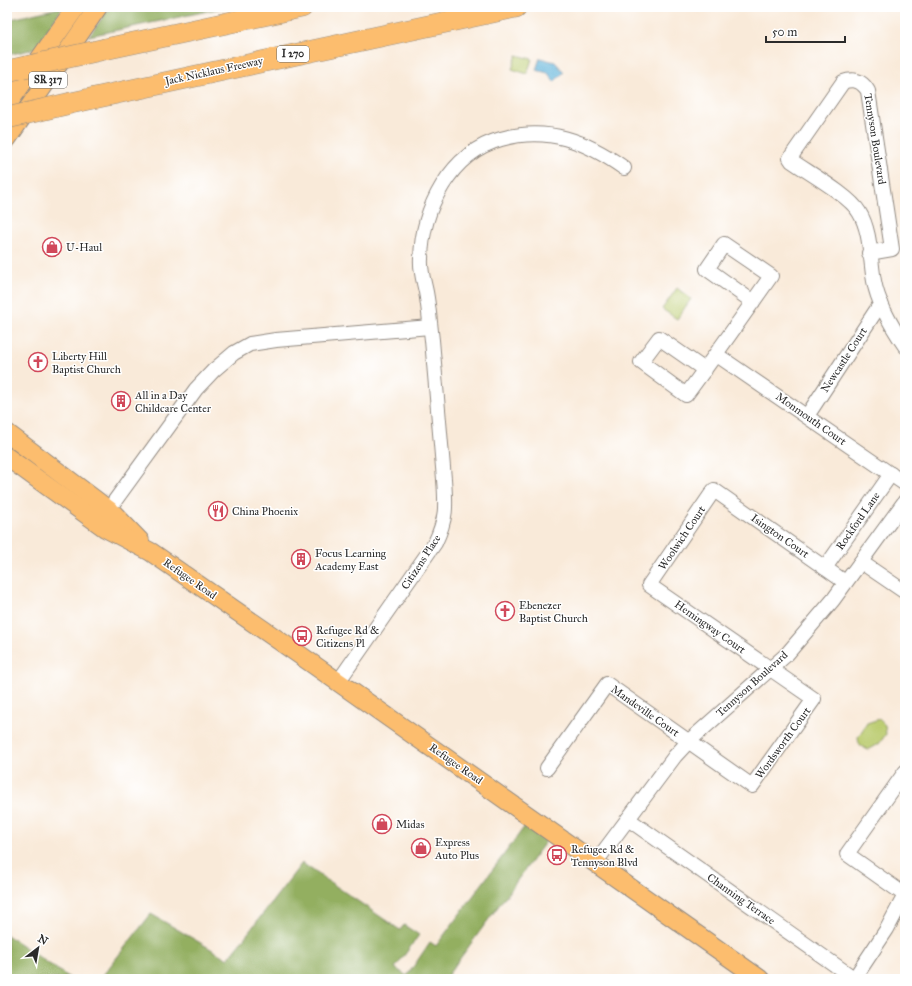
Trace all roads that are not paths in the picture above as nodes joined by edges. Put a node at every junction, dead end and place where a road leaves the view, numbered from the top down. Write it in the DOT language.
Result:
graph roads {
  1 [pos="76,7"];
  2 [pos="98,7"];
  3 [pos="302,7"];
  4 [pos="516,7"];
  5 [pos="7,71"];
  6 [pos="7,106"];
  7 [pos="7,118"];
  8 [pos="7,139"];
  9 [pos="624,168"];
  10 [pos="869,254"];
  11 [pos="753,302"];
  12 [pos="881,303"];
  13 [pos="430,327"];
  14 [pos="905,346"];
  15 [pos="717,355"];
  16 [pos="705,370"];
  17 [pos="807,416"];
  18 [pos="7,433"];
  19 [pos="7,457"];
  20 [pos="891,474"];
  21 [pos="905,484"];
  22 [pos="714,490"];
  23 [pos="905,501"];
  24 [pos="103,516"];
  25 [pos="861,562"];
  26 [pos="825,568"];
  27 [pos="845,582"];
  28 [pos="649,585"];
  29 [pos="905,592"];
  30 [pos="770,668"];
  31 [pos="338,682"];
  32 [pos="688,742"];
  33 [pos="547,768"];
  34 [pos="905,772"];
  35 [pos="628,819"];
  36 [pos="595,863"];
  37 [pos="905,895"];
  38 [pos="760,979"];
  39 [pos="854,979"];
  1 -- 6 [label="main road, SR 317"];
  2 -- 8 [label="main road, SR 317"];
  3 -- 5 [label="highway, bridge"];
  4 -- 7 [label="highway, Jack Nicklaus Freeway / I 270, bridge"];
  9 -- 13 [label="street, Citizens Place"];
  10 -- 10 [label="street, Tennyson Boulevard"];
  10 -- 12 [label="street, Tennyson Boulevard"];
  11 -- 15 [label="street"];
  12 -- 14 [label="street, Tennyson Boulevard"];
  12 -- 17 [label="street, Newcastle Court"];
  13 -- 24 [label="street"];
  13 -- 31 [label="street, Citizens Place"];
  15 -- 16 [label="street"];
  15 -- 17 [label="street, Monmouth Court"];
  17 -- 20 [label="street, Monmouth Court"];
  18 -- 24 [label="main road, Refugee Road"];
  19 -- 24 [label="main road, Refugee Road"];
  20 -- 21 [label="street, Monmouth Court"];
  20 -- 26 [label="street, Rockford Lane"];
  22 -- 26 [label="street, Isington Court"];
  22 -- 28 [label="street, Woolwich Court"];
  23 -- 25 [label="street, Tennyson Boulevard"];
  24 -- 31 [label="main road, Refugee Road"];
  25 -- 27 [label="street, Tennyson Boulevard"];
  25 -- 29 [label="street"];
  26 -- 27 [label="street, Isington Court"];
  27 -- 30 [label="street, Tennyson Boulevard"];
  28 -- 30 [label="street, Hemingway Court"];
  30 -- 32 [label="street, Tennyson Boulevard"];
  30 -- 32 [label="street, Wordsworth Court"];
  31 -- 36 [label="main road, Refugee Road"];
  32 -- 33 [label="street, Mandeville Court"];
  32 -- 35 [label="street, Tennyson Boulevard"];
  34 -- 37 [label="street"];
  35 -- 36 [label="street, Tennyson Boulevard"];
  35 -- 39 [label="street, Channing Terrace"];
  36 -- 38 [label="main road, Refugee Road"];
  37 -- 39 [label="street"];
}
